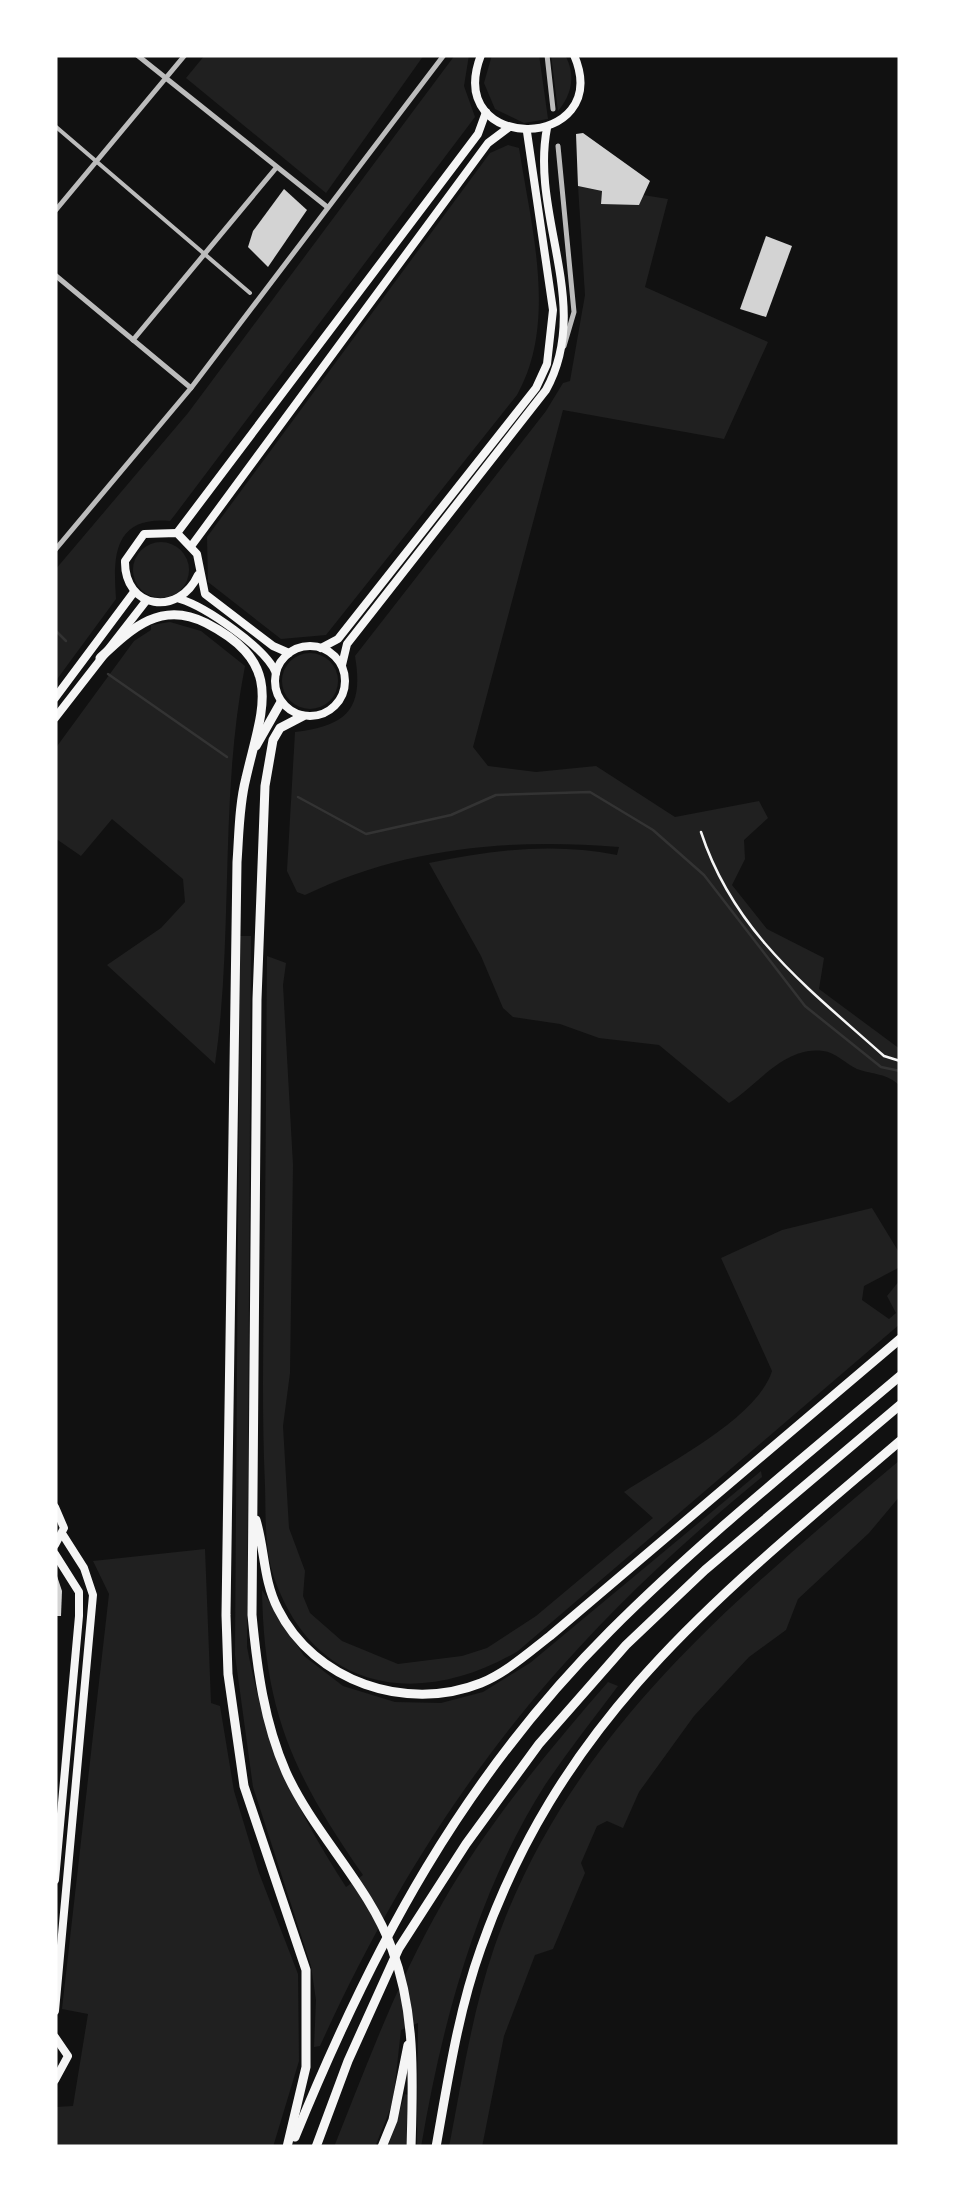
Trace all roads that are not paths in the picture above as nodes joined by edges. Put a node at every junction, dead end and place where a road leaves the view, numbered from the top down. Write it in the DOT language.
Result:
graph roads {
  1 [pos="137,55"];
  2 [pos="186,55"];
  3 [pos="444,55"];
  4 [pos="481,55"];
  5 [pos="547,55"];
  6 [pos="574,55"];
  7 [pos="165,79"];
  8 [pos="553,109"];
  9 [pos="486,112"];
  10 [pos="55,126"];
  11 [pos="508,128"];
  12 [pos="547,128"];
  13 [pos="527,132"];
  14 [pos="558,146"];
  15 [pos="96,161"];
  16 [pos="276,168"];
  17 [pos="326,206"];
  18 [pos="55,211"];
  19 [pos="205,252"];
  20 [pos="55,275"];
  21 [pos="250,293"];
  22 [pos="133,340"];
  23 [pos="562,348"];
  24 [pos="191,388"];
  25 [pos="177,533"];
  26 [pos="192,545"];
  27 [pos="55,550"];
  28 [pos="198,575"];
  29 [pos="134,592"];
  30 [pos="180,600"];
  31 [pos="146,601"];
  32 [pos="321,648"];
  33 [pos="289,653"];
  34 [pos="100,658"];
  35 [pos="342,665"];
  36 [pos="276,673"];
  37 [pos="55,698"];
  38 [pos="281,702"];
  39 [pos="302,716"];
  40 [pos="55,718"];
  41 [pos="252,753"];
  42 [pos="900,1339"];
  43 [pos="900,1376"];
  44 [pos="900,1404"];
  45 [pos="900,1441"];
  46 [pos="55,1507"];
  47 [pos="252,1509"];
  48 [pos="62,1536"];
  49 [pos="55,1545"];
  50 [pos="55,1554"];
  51 [pos="55,1880"];
  52 [pos="55,2011"];
  53 [pos="409,2027"];
  54 [pos="55,2035"];
  55 [pos="56,2077"];
  56 [pos="289,2147"];
  57 [pos="316,2147"];
  58 [pos="382,2147"];
  59 [pos="411,2147"];
  60 [pos="436,2147"];
  1 -- 7 [label="street"];
  2 -- 7 [label="street"];
  3 -- 17 [label="street"];
  4 -- 9 [label="main road"];
  5 -- 8 [label="street"];
  6 -- 12 [label="main road"];
  7 -- 15 [label="street"];
  7 -- 16 [label="street"];
  9 -- 11 [label="main road"];
  9 -- 25 [label="main road"];
  10 -- 15 [label="street"];
  11 -- 13 [label="main road"];
  11 -- 26 [label="main road"];
  12 -- 13 [label="main road"];
  12 -- 23 [label="main road"];
  13 -- 32 [label="main road"];
  14 -- 23 [label="street"];
  15 -- 18 [label="street"];
  15 -- 19 [label="street"];
  16 -- 17 [label="street"];
  16 -- 19 [label="street"];
  17 -- 24 [label="street"];
  19 -- 21 [label="street"];
  19 -- 22 [label="street"];
  20 -- 22 [label="street"];
  22 -- 24 [label="street"];
  23 -- 35 [label="main road"];
  24 -- 27 [label="street"];
  25 -- 26 [label="main road"];
  25 -- 29 [label="main road"];
  26 -- 28 [label="main road"];
  28 -- 30 [label="main road"];
  28 -- 33 [label="main road"];
  29 -- 31 [label="main road"];
  29 -- 37 [label="main road"];
  30 -- 31 [label="main road"];
  30 -- 36 [label="main road"];
  31 -- 34 [label="main road"];
  32 -- 33 [label="main road"];
  32 -- 35 [label="main road"];
  33 -- 36 [label="main road"];
  34 -- 40 [label="main road"];
  34 -- 41 [label="highway"];
  35 -- 39 [label="main road"];
  36 -- 38 [label="main road"];
  38 -- 39 [label="main road"];
  38 -- 41 [label="highway"];
  39 -- 47 [label="highway"];
  41 -- 56 [label="highway"];
  42 -- 47 [label="highway"];
  43 -- 56 [label="highway"];
  44 -- 57 [label="highway"];
  45 -- 60 [label="highway"];
  46 -- 48 [label="main road"];
  47 -- 53 [label="highway"];
  48 -- 49 [label="main road"];
  48 -- 52 [label="main road"];
  50 -- 51 [label="main road"];
  53 -- 58 [label="highway"];
  53 -- 59 [label="highway"];
  54 -- 55 [label="main road"];
}
